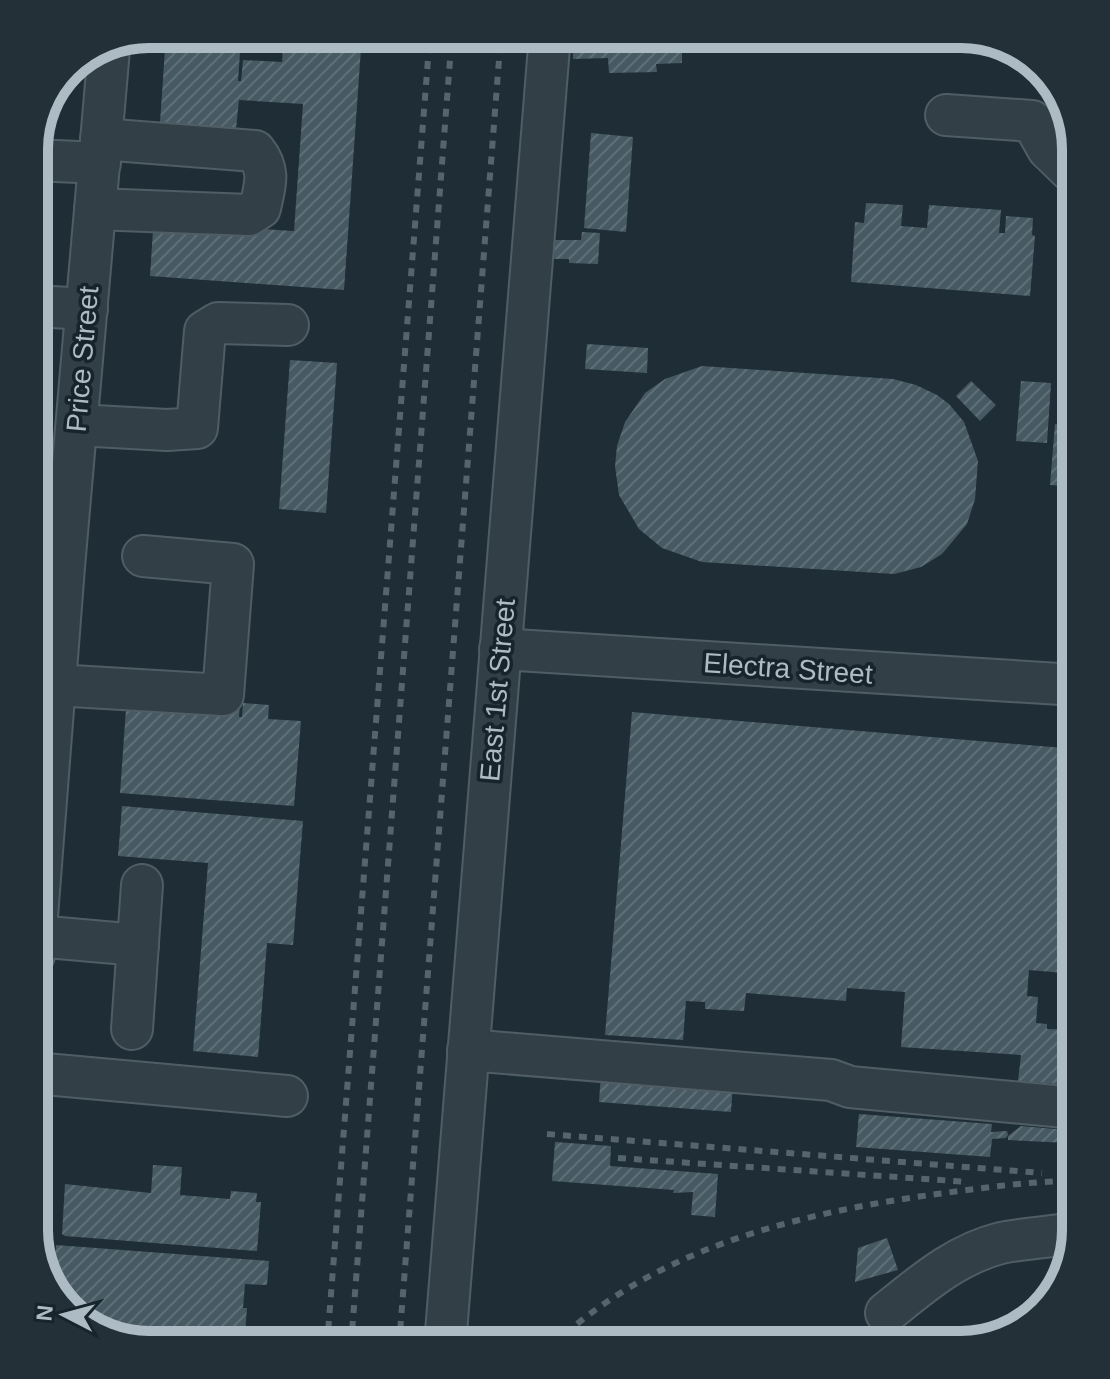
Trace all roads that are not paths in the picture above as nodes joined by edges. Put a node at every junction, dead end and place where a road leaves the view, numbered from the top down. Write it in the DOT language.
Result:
graph roads {
  1 [pos="549,48"];
  2 [pos="108,57"];
  3 [pos="946,115"];
  4 [pos="100,151"];
  5 [pos="48,158"];
  6 [pos="1062,162"];
  7 [pos="95,209"];
  8 [pos="48,307"];
  9 [pos="87,309"];
  10 [pos="288,325"];
  11 [pos="77,425"];
  12 [pos="143,556"];
  13 [pos="49,566"];
  14 [pos="500,649"];
  15 [pos="1062,684"];
  16 [pos="55,685"];
  17 [pos="48,776"];
  18 [pos="142,885"];
  19 [pos="138,945"];
  20 [pos="48,946"];
  21 [pos="132,1029"];
  22 [pos="468,1050"];
  23 [pos="48,1074"];
  24 [pos="287,1096"];
  25 [pos="1062,1107"];
  26 [pos="1062,1235"];
  27 [pos="886,1313"];
  28 [pos="446,1331"];
  1 -- 14 [label="street, East 1st Street"];
  2 -- 4 [label="street, Price Street"];
  3 -- 6 [label="street"];
  4 -- 5 [label="street"];
  4 -- 7 [label="street, Price Street"];
  4 -- 7 [label="street"];
  7 -- 9 [label="street, Price Street"];
  8 -- 9 [label="street"];
  9 -- 11 [label="street, Price Street"];
  10 -- 11 [label="street"];
  11 -- 13 [label="street, Price Street"];
  12 -- 16 [label="street"];
  13 -- 16 [label="street, Price Street"];
  14 -- 15 [label="street, Electra Street"];
  14 -- 22 [label="street, East 1st Street"];
  16 -- 17 [label="street, Price Street"];
  18 -- 19 [label="street"];
  19 -- 20 [label="street"];
  19 -- 21 [label="street"];
  22 -- 25 [label="street"];
  22 -- 28 [label="street, East 1st Street"];
  23 -- 24 [label="street"];
  26 -- 27 [label="street"];
}
